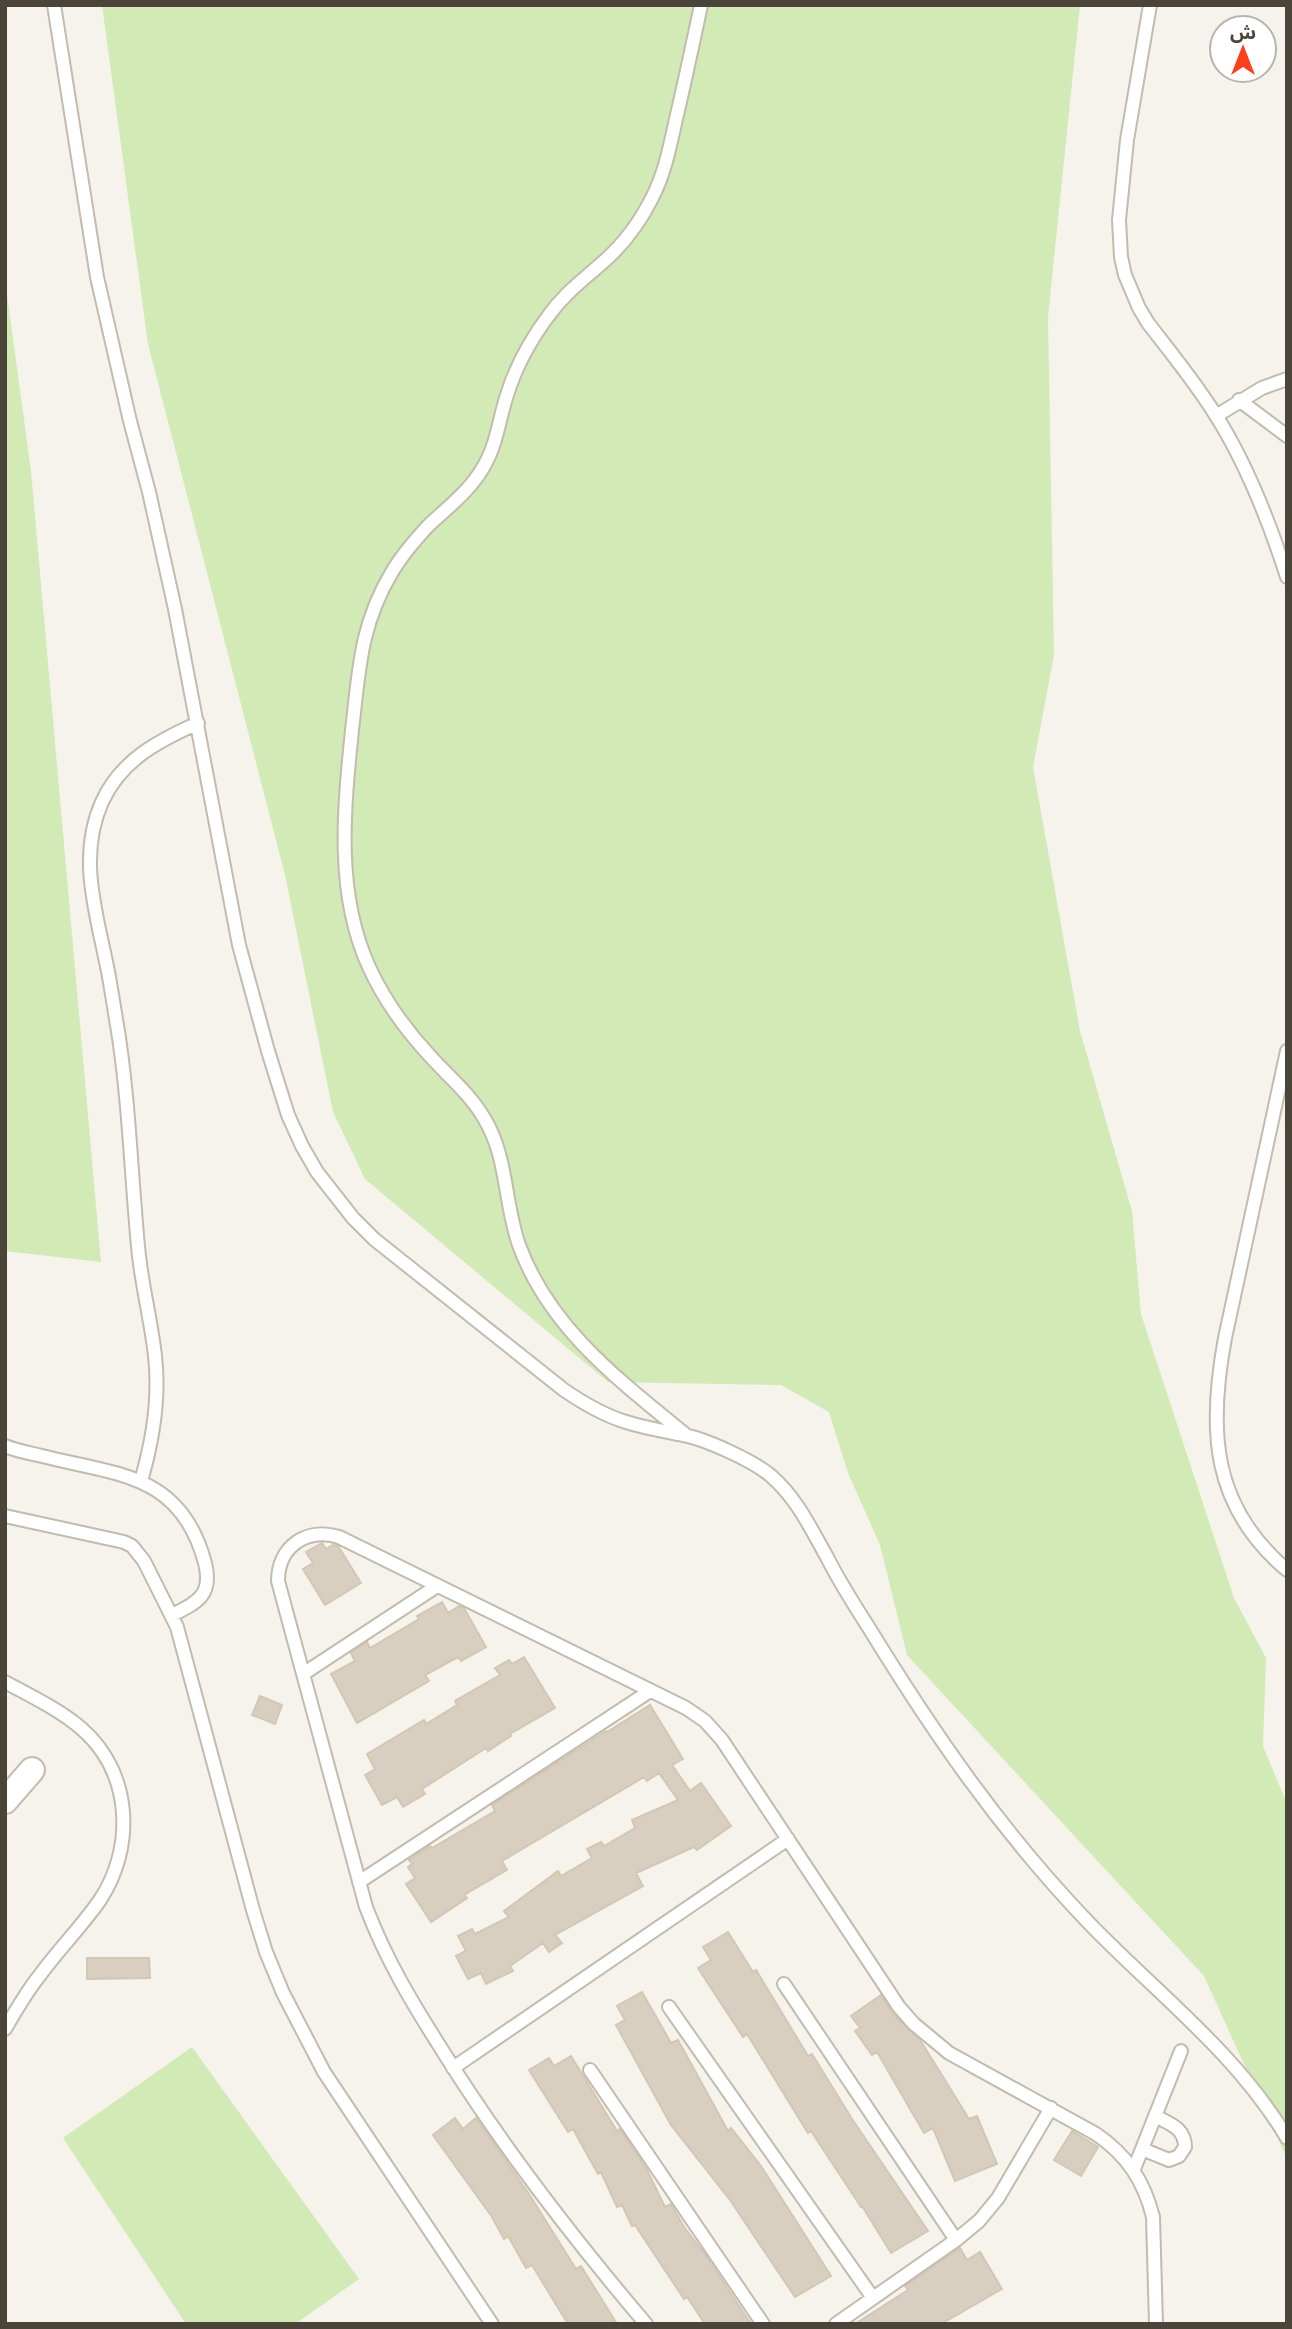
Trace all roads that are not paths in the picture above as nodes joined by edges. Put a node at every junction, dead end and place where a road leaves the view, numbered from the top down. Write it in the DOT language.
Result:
graph roads {
  1 [pos="54,5"];
  2 [pos="701,5"];
  3 [pos="1150,5"];
  4 [pos="1287,379"];
  5 [pos="1238,401"];
  6 [pos="1216,416"];
  7 [pos="1287,436"];
  8 [pos="1287,577"];
  9 [pos="198,723"];
  10 [pos="1287,1051"];
  11 [pos="1285,1065"];
  12 [pos="1284,1083"];
  13 [pos="686,1435"];
  14 [pos="5,1446"];
  15 [pos="141,1481"];
  16 [pos="5,1516"];
  17 [pos="1287,1570"];
  18 [pos="437,1586"];
  19 [pos="172,1615"];
  20 [pos="303,1674"];
  21 [pos="5,1682"];
  22 [pos="650,1691"];
  23 [pos="32,1770"];
  24 [pos="5,1801"];
  25 [pos="788,1839"];
  26 [pos="359,1882"];
  27 [pos="784,1984"];
  28 [pos="669,2007"];
  29 [pos="5,2029"];
  30 [pos="1181,2051"];
  31 [pos="453,2068"];
  32 [pos="590,2070"];
  33 [pos="1051,2108"];
  34 [pos="1155,2116"];
  35 [pos="1287,2138"];
  36 [pos="1142,2149"];
  37 [pos="1134,2169"];
  38 [pos="956,2240"];
  39 [pos="873,2298"];
  40 [pos="492,2324"];
  41 [pos="646,2324"];
  42 [pos="763,2324"];
  43 [pos="836,2324"];
  44 [pos="1156,2324"];
  1 -- 9 [label="lane"];
  2 -- 13 [label="lane"];
  3 -- 6 [label="lane"];
  4 -- 5 [label="lane"];
  5 -- 6 [label="lane"];
  5 -- 7 [label="lane"];
  6 -- 8 [label="lane"];
  9 -- 13 [label="lane"];
  9 -- 15 [label="lane"];
  10 -- 11 [label="lane"];
  11 -- 12 [label="lane"];
  12 -- 17 [label="lane"];
  13 -- 35 [label="lane"];
  14 -- 15 [label="lane"];
  15 -- 19 [label="lane"];
  16 -- 19 [label="lane"];
  18 -- 20 [label="lane"];
  18 -- 20 [label="lane"];
  18 -- 22 [label="lane"];
  19 -- 40 [label="lane"];
  20 -- 26 [label="lane"];
  21 -- 29 [label="lane"];
  22 -- 25 [label="lane"];
  22 -- 26 [label="lane"];
  23 -- 24 [label="street"];
  25 -- 31 [label="lane"];
  25 -- 33 [label="lane"];
  26 -- 31 [label="lane"];
  27 -- 38 [label="lane"];
  28 -- 39 [label="lane"];
  30 -- 34 [label="lane"];
  31 -- 41 [label="lane"];
  32 -- 42 [label="lane"];
  33 -- 37 [label="lane"];
  33 -- 38 [label="lane"];
  34 -- 36 [label="lane"];
  34 -- 36 [label="lane"];
  36 -- 37 [label="lane"];
  37 -- 44 [label="lane"];
  38 -- 39 [label="lane"];
  39 -- 43 [label="lane"];
}
